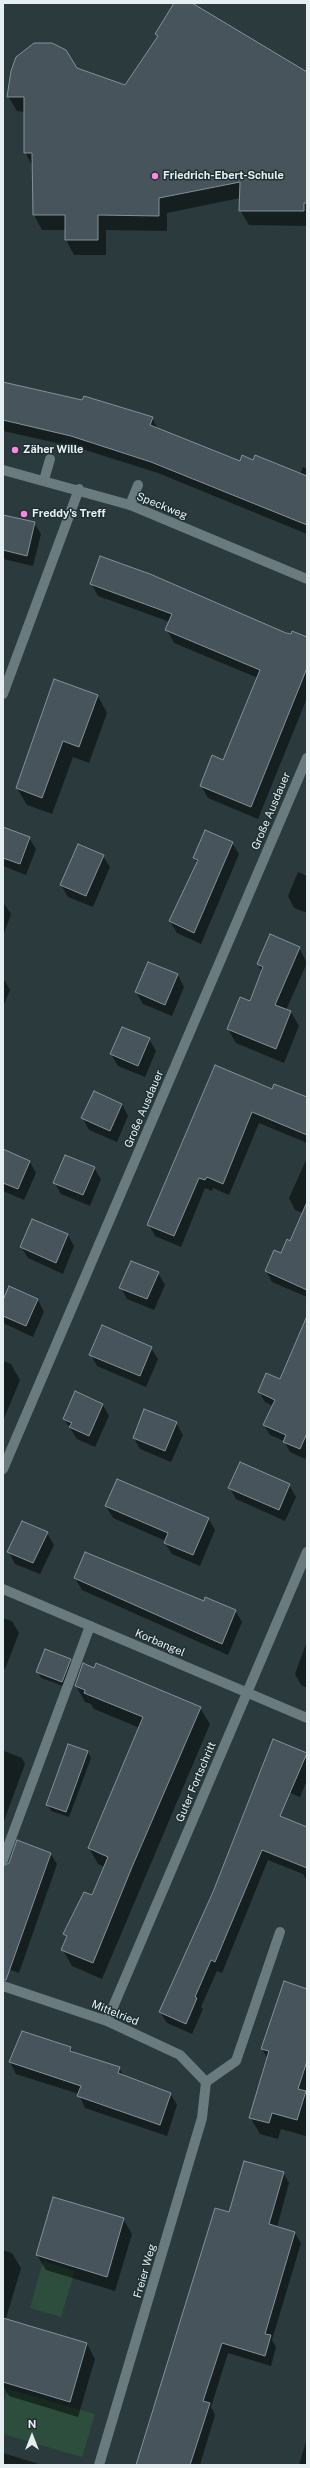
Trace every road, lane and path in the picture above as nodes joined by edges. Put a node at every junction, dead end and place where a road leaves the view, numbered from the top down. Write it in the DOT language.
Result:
graph roads {
  1 [pos="50,459"];
  2 [pos="3,470"];
  3 [pos="44,480"];
  4 [pos="138,484"];
  5 [pos="79,489"];
  6 [pos="130,505"];
  7 [pos="307,579"];
  8 [pos="3,694"];
  9 [pos="307,758"];
  10 [pos="3,1469"];
  11 [pos="307,1552"];
  12 [pos="3,1589"];
  13 [pos="90,1626"];
  14 [pos="247,1693"];
  15 [pos="307,1718"];
  16 [pos="3,1860"];
  17 [pos="280,1932"];
  18 [pos="3,1986"];
  19 [pos="107,2021"];
  20 [pos="206,2082"];
  21 [pos="99,2465"];
  1 -- 3 [label="street"];
  2 -- 3 [label="street, Speckweg"];
  3 -- 5 [label="street, Speckweg"];
  4 -- 6 [label="street"];
  5 -- 6 [label="street, Speckweg"];
  5 -- 8 [label="street"];
  6 -- 7 [label="street, Speckweg"];
  9 -- 10 [label="street, Große Ausdauer"];
  11 -- 14 [label="street, Guter Fortschritt"];
  12 -- 13 [label="street, Korbangel"];
  13 -- 14 [label="street, Korbangel"];
  13 -- 16 [label="street"];
  14 -- 15 [label="street, Korbangel"];
  14 -- 19 [label="street, Guter Fortschritt"];
  17 -- 20 [label="street"];
  18 -- 19 [label="street, Mittelried"];
  19 -- 20 [label="street, Mittelried"];
  20 -- 21 [label="street, Freier Weg"];
}
